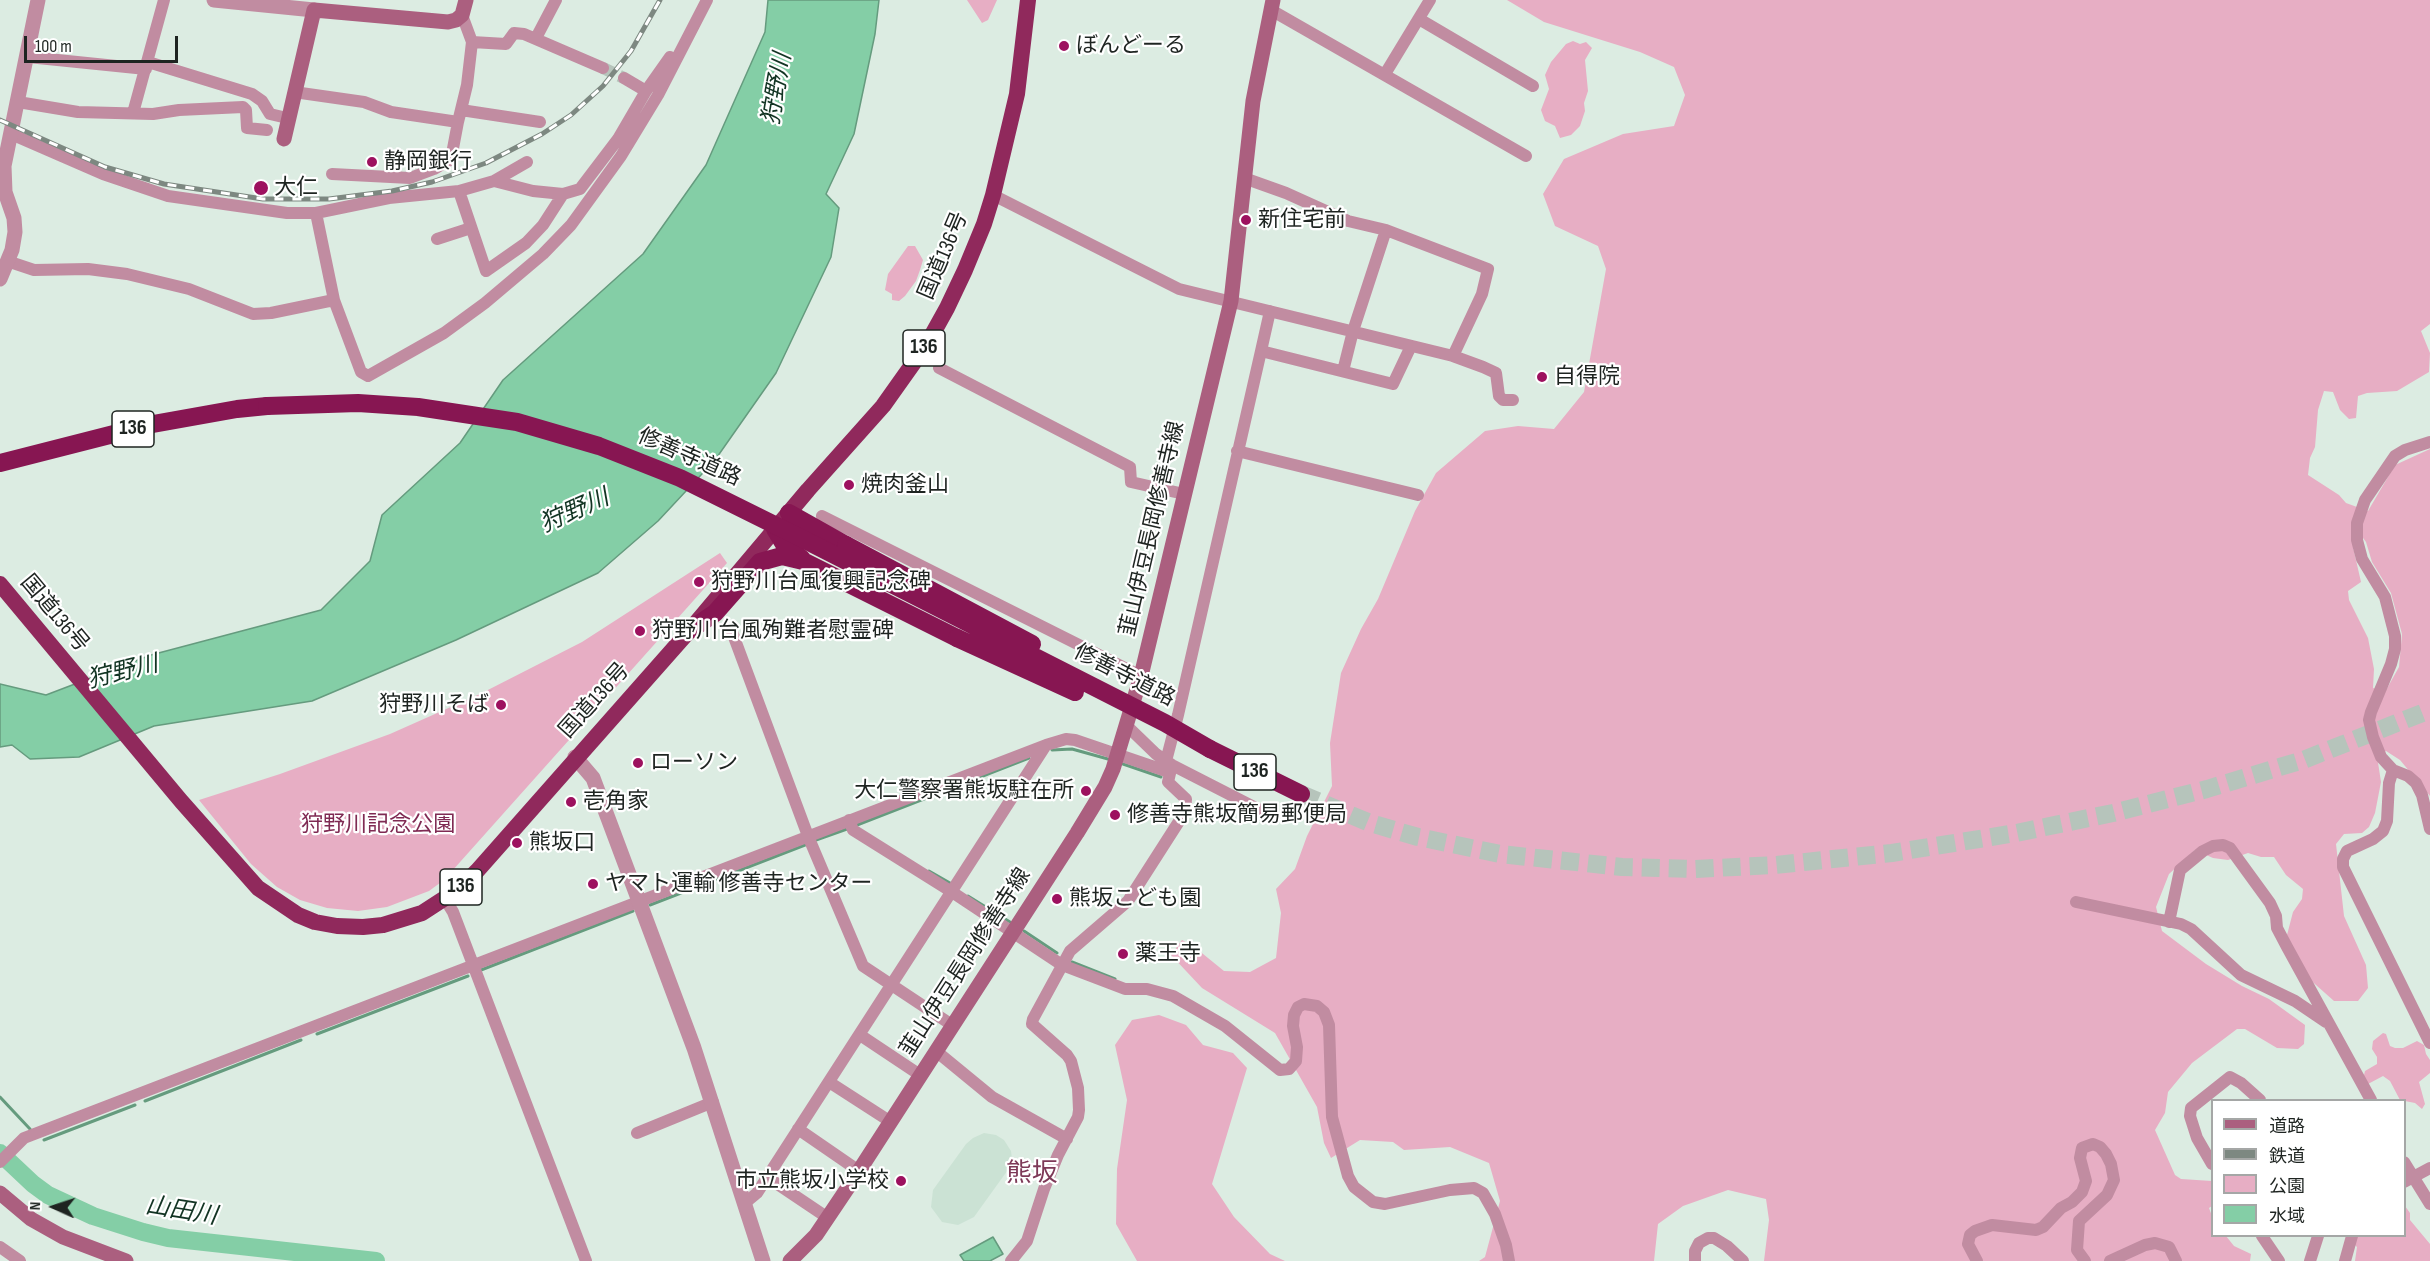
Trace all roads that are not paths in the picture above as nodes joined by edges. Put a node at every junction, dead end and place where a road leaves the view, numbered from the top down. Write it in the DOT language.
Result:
graph roads {
  1 [pos="38,0"];
  2 [pos="164,0"];
  3 [pos="214,0"];
  4 [pos="466,0"];
  5 [pos="556,0"];
  6 [pos="707,0"];
  7 [pos="1028,0"];
  8 [pos="1430,0"];
  9 [pos="286,4"];
  10 [pos="1272,5"];
  11 [pos="314,10"];
  12 [pos="462,15"];
  13 [pos="1419,19"];
  14 [pos="536,38"];
  15 [pos="472,42"];
  16 [pos="684,44"];
  17 [pos="28,57"];
  18 [pos="147,66"];
  19 [pos="603,68"];
  20 [pos="1385,74"];
  21 [pos="624,78"];
  22 [pos="1533,86"];
  23 [pos="646,91"];
  24 [pos="294,92"];
  25 [pos="18,102"];
  26 [pos="133,113"];
  27 [pos="460,116"];
  28 [pos="287,118"];
  29 [pos="540,122"];
  30 [pos="267,130"];
  31 [pos="12,134"];
  32 [pos="284,139"];
  33 [pos="1526,156"];
  34 [pos="527,162"];
  35 [pos="332,174"];
  36 [pos="1244,178"];
  37 [pos="494,181"];
  38 [pos="459,191"];
  39 [pos="563,194"];
  40 [pos="993,195"];
  41 [pos="316,213"];
  42 [pos="471,228"];
  43 [pos="1386,230"];
  44 [pos="437,239"];
  45 [pos="7,261"];
  46 [pos="0,279"];
  47 [pos="334,300"];
  48 [pos="1231,301"];
  49 [pos="1270,311"];
  50 [pos="1353,331"];
  51 [pos="1411,346"];
  52 [pos="1261,351"];
  53 [pos="1453,356"];
  54 [pos="939,368"];
  55 [pos="1343,371"];
  56 [pos="1513,400"];
  57 [pos="2430,442"];
  58 [pos="1237,451"];
  59 [pos="0,463"];
  60 [pos="1184,494"];
  61 [pos="1418,495"];
  62 [pos="789,513"];
  63 [pos="823,525"];
  64 [pos="775,530"];
  65 [pos="803,561"];
  66 [pos="0,584"];
  67 [pos="731,629"];
  68 [pos="690,630"];
  69 [pos="1141,676"];
  70 [pos="1165,723"];
  71 [pos="1126,725"];
  72 [pos="1046,744"];
  73 [pos="1210,748"];
  74 [pos="1118,755"];
  75 [pos="576,757"];
  76 [pos="1169,766"];
  77 [pos="2393,770"];
  78 [pos="1301,794"];
  79 [pos="1260,810"];
  80 [pos="849,820"];
  81 [pos="2430,829"];
  82 [pos="808,836"];
  83 [pos="952,892"];
  84 [pos="445,899"];
  85 [pos="638,901"];
  86 [pos="2076,902"];
  87 [pos="2169,922"];
  88 [pos="1013,932"];
  89 [pos="1062,965"];
  90 [pos="473,966"];
  91 [pos="891,986"];
  92 [pos="2327,1022"];
  93 [pos="952,1025"];
  94 [pos="860,1035"];
  95 [pos="2430,1043"];
  96 [pos="936,1051"];
  97 [pos="920,1075"];
  98 [pos="829,1082"];
  99 [pos="2258,1099"];
  100 [pos="2370,1099"];
  101 [pos="713,1102"];
  102 [pos="891,1122"];
  103 [pos="798,1129"];
  104 [pos="637,1133"];
  105 [pos="1067,1139"];
  106 [pos="0,1162"];
  107 [pos="2211,1162"];
  108 [pos="2430,1168"];
  109 [pos="859,1171"];
  110 [pos="767,1177"];
  111 [pos="2407,1179"];
  112 [pos="0,1193"];
  113 [pos="2430,1202"];
  114 [pos="745,1203"];
  115 [pos="828,1218"];
  116 [pos="2263,1237"];
  117 [pos="2318,1237"];
  118 [pos="2352,1237"];
  119 [pos="0,1247"];
  120 [pos="795,1260"];
  121 [pos="20,1261"];
  122 [pos="126,1261"];
  123 [pos="586,1261"];
  124 [pos="763,1261"];
  125 [pos="1011,1261"];
  126 [pos="1509,1261"];
  127 [pos="1695,1261"];
  128 [pos="1743,1261"];
  129 [pos="1977,1261"];
  130 [pos="2085,1261"];
  131 [pos="2110,1261"];
  132 [pos="2176,1261"];
  133 [pos="2279,1261"];
  134 [pos="2310,1261"];
  135 [pos="2345,1261"];
  1 -- 17 [label="street"];
  2 -- 18 [label="street"];
  3 -- 9 [label="street"];
  4 -- 12 [label="main road"];
  5 -- 14 [label="street"];
  6 -- 16 [label="street"];
  7 -- 40 [label="highway, 国道136号 / 136"];
  8 -- 13 [label="street"];
  9 -- 11 [label="street"];
  10 -- 20 [label="street"];
  10 -- 36 [label="main road, 韮山伊豆長岡修善寺線"];
  11 -- 12 [label="main road"];
  11 -- 24 [label="main road"];
  12 -- 15 [label="street"];
  13 -- 20 [label="street"];
  13 -- 22 [label="street"];
  14 -- 15 [label="street"];
  14 -- 19 [label="street"];
  15 -- 27 [label="street"];
  16 -- 23 [label="street"];
  16 -- 47 [label="street"];
  17 -- 18 [label="street"];
  17 -- 25 [label="street"];
  18 -- 26 [label="street"];
  18 -- 28 [label="street"];
  20 -- 33 [label="street"];
  21 -- 23 [label="street"];
  23 -- 39 [label="street"];
  24 -- 27 [label="street"];
  24 -- 28 [label="main road"];
  25 -- 26 [label="street"];
  25 -- 31 [label="street"];
  26 -- 30 [label="street"];
  27 -- 29 [label="street"];
  27 -- 35 [label="street"];
  28 -- 32 [label="main road"];
  31 -- 41 [label="street"];
  31 -- 45 [label="street"];
  34 -- 37 [label="street"];
  36 -- 43 [label="street"];
  36 -- 48 [label="main road, 韮山伊豆長岡修善寺線"];
  37 -- 38 [label="street"];
  37 -- 39 [label="street"];
  38 -- 41 [label="street"];
  38 -- 42 [label="street"];
  39 -- 42 [label="street"];
  40 -- 48 [label="street"];
  40 -- 62 [label="highway, 国道136号 / 136"];
  41 -- 47 [label="street"];
  42 -- 44 [label="street"];
  43 -- 50 [label="street"];
  43 -- 53 [label="street"];
  45 -- 46 [label="street"];
  45 -- 47 [label="street"];
  48 -- 49 [label="street"];
  48 -- 60 [label="main road, 韮山伊豆長岡修善寺線"];
  49 -- 50 [label="street"];
  49 -- 52 [label="street"];
  50 -- 51 [label="street"];
  50 -- 55 [label="street"];
  51 -- 53 [label="street"];
  51 -- 55 [label="street"];
  52 -- 55 [label="street"];
  52 -- 58 [label="street"];
  53 -- 56 [label="street"];
  54 -- 60 [label="street"];
  57 -- 77 [label="street"];
  58 -- 61 [label="street"];
  58 -- 76 [label="street"];
  59 -- 70 [label="highway, 修善寺道路 / 136, bridge"];
  60 -- 69 [label="main road, 韮山伊豆長岡修善寺線"];
  62 -- 63 [label="highway"];
  62 -- 64 [label="highway, 国道136号 / 136"];
  63 -- 69 [label="street"];
  63 -- 70 [label="highway, bridge"];
  64 -- 65 [label="highway"];
  64 -- 68 [label="highway, 国道136号 / 136"];
  65 -- 68 [label="highway"];
  65 -- 73 [label="highway, bridge"];
  66 -- 84 [label="highway, 国道136号 / 136"];
  67 -- 82 [label="street"];
  68 -- 75 [label="highway, 国道136号 / 136"];
  69 -- 71 [label="main road, 韮山伊豆長岡修善寺線"];
  70 -- 73 [label="highway, 修善寺道路 / 136, bridge"];
  71 -- 74 [label="main road, 韮山伊豆長岡修善寺線"];
  71 -- 76 [label="street"];
  72 -- 74 [label="street"];
  72 -- 80 [label="street"];
  72 -- 83 [label="street"];
  73 -- 78 [label="highway, 修善寺道路 / 136"];
  74 -- 76 [label="street"];
  74 -- 88 [label="main road, 韮山伊豆長岡修善寺線"];
  75 -- 84 [label="highway, 国道136号 / 136"];
  75 -- 85 [label="street"];
  76 -- 79 [label="street"];
  76 -- 89 [label="street"];
  77 -- 81 [label="street"];
  77 -- 95 [label="street"];
  80 -- 82 [label="street"];
  80 -- 83 [label="street"];
  82 -- 85 [label="street"];
  82 -- 91 [label="street"];
  83 -- 88 [label="street"];
  83 -- 91 [label="street"];
  84 -- 90 [label="street"];
  85 -- 90 [label="street"];
  85 -- 101 [label="street"];
  86 -- 87 [label="street"];
  87 -- 92 [label="street"];
  87 -- 92 [label="street"];
  88 -- 89 [label="street"];
  88 -- 93 [label="main road, 韮山伊豆長岡修善寺線"];
  89 -- 105 [label="street"];
  89 -- 126 [label="street"];
  90 -- 106 [label="street"];
  90 -- 123 [label="street"];
  91 -- 93 [label="street"];
  91 -- 94 [label="street"];
  92 -- 100 [label="street"];
  93 -- 96 [label="main road, 韮山伊豆長岡修善寺線"];
  94 -- 97 [label="street"];
  94 -- 98 [label="street"];
  96 -- 97 [label="main road, 韮山伊豆長岡修善寺線"];
  96 -- 105 [label="street"];
  97 -- 102 [label="main road, 韮山伊豆長岡修善寺線"];
  98 -- 102 [label="street"];
  98 -- 103 [label="street"];
  99 -- 107 [label="street"];
  101 -- 104 [label="street"];
  101 -- 114 [label="street"];
  102 -- 109 [label="main road, 韮山伊豆長岡修善寺線"];
  103 -- 109 [label="street"];
  103 -- 110 [label="street"];
  105 -- 125 [label="street"];
  108 -- 111 [label="street"];
  109 -- 115 [label="main road, 韮山伊豆長岡修善寺線"];
  110 -- 114 [label="street"];
  110 -- 115 [label="street"];
  111 -- 113 [label="street"];
  112 -- 122 [label="main road"];
  114 -- 124 [label="street"];
  115 -- 120 [label="main road, 韮山伊豆長岡修善寺線"];
  116 -- 133 [label="street"];
  117 -- 134 [label="street"];
  118 -- 135 [label="street"];
  119 -- 121 [label="street"];
  127 -- 128 [label="street"];
  129 -- 130 [label="street"];
  131 -- 132 [label="street"];
}
